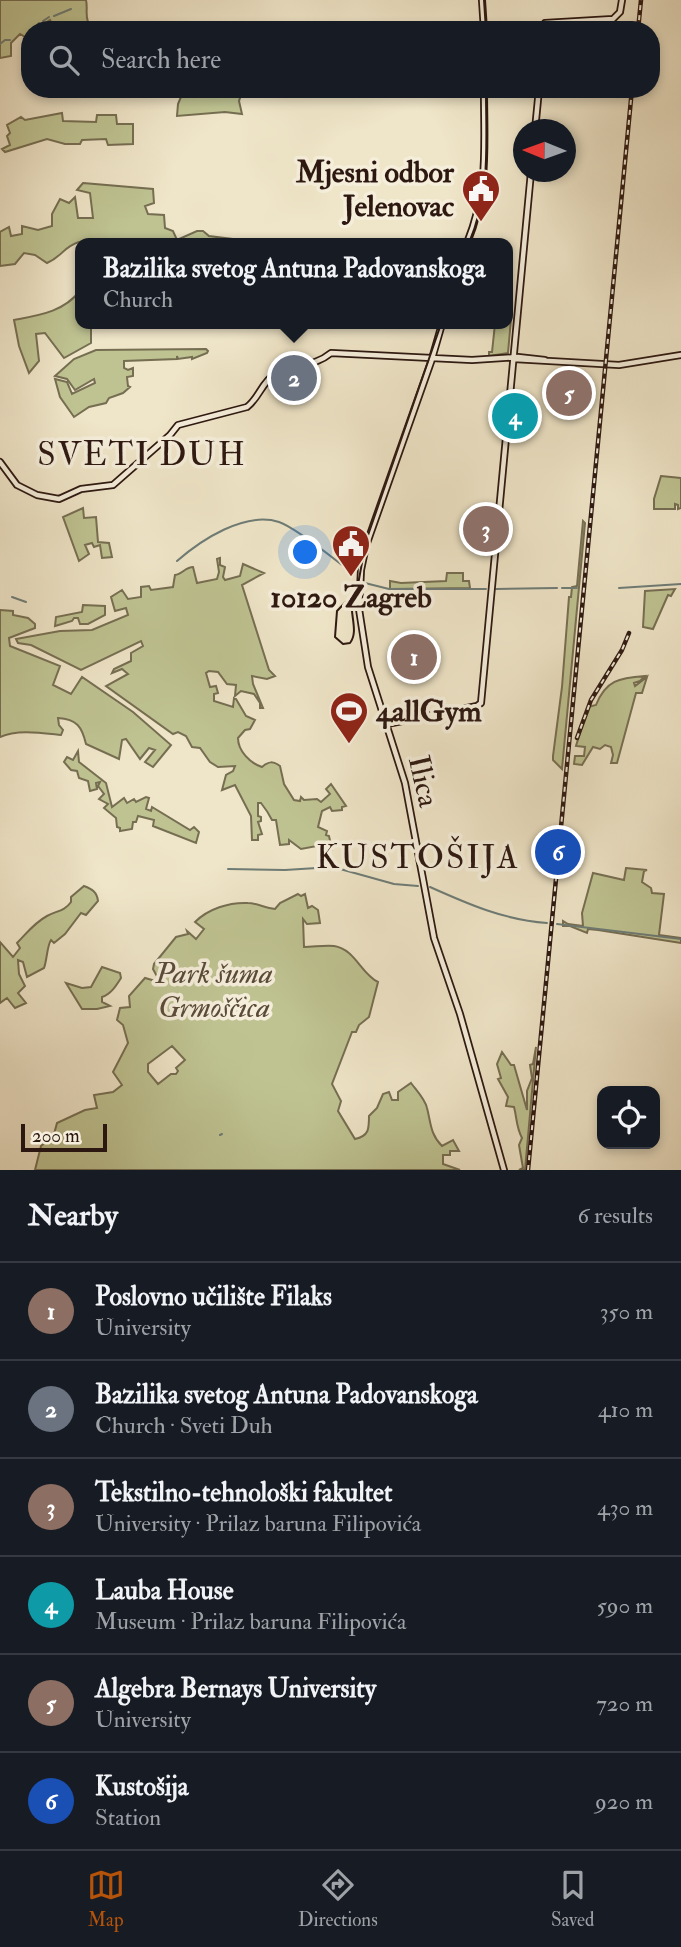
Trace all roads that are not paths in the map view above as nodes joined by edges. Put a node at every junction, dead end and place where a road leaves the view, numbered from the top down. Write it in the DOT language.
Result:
graph roads {
  1 [pos="482,0"];
  2 [pos="622,0"];
  3 [pos="483,21"];
  4 [pos="591,21"];
  5 [pos="484,98"];
  6 [pos="538,98"];
  7 [pos="536,119"];
  8 [pos="530,182"];
  9 [pos="469,238"];
  10 [pos="441,329"];
  11 [pos="681,355"];
  12 [pos="433,358"];
  13 [pos="513,358"];
  14 [pos="0,461"];
  15 [pos="364,553"];
  16 [pos="348,562"];
  17 [pos="387,724"];
  18 [pos="504,1170"];
  1 -- 3 [label="main road"];
  2 -- 4 [label="main road"];
  5 -- 9 [label="main road"];
  6 -- 7 [label="main road"];
  8 -- 13 [label="main road"];
  10 -- 12 [label="main road, Ilica"];
  11 -- 13 [label="main road"];
  12 -- 13 [label="main road"];
  12 -- 14 [label="main road"];
  12 -- 15 [label="main road, Ilica"];
  13 -- 17 [label="main road"];
  15 -- 16 [label="main road"];
  15 -- 17 [label="main road, Ilica"];
  17 -- 18 [label="main road, Ilica"];
}
